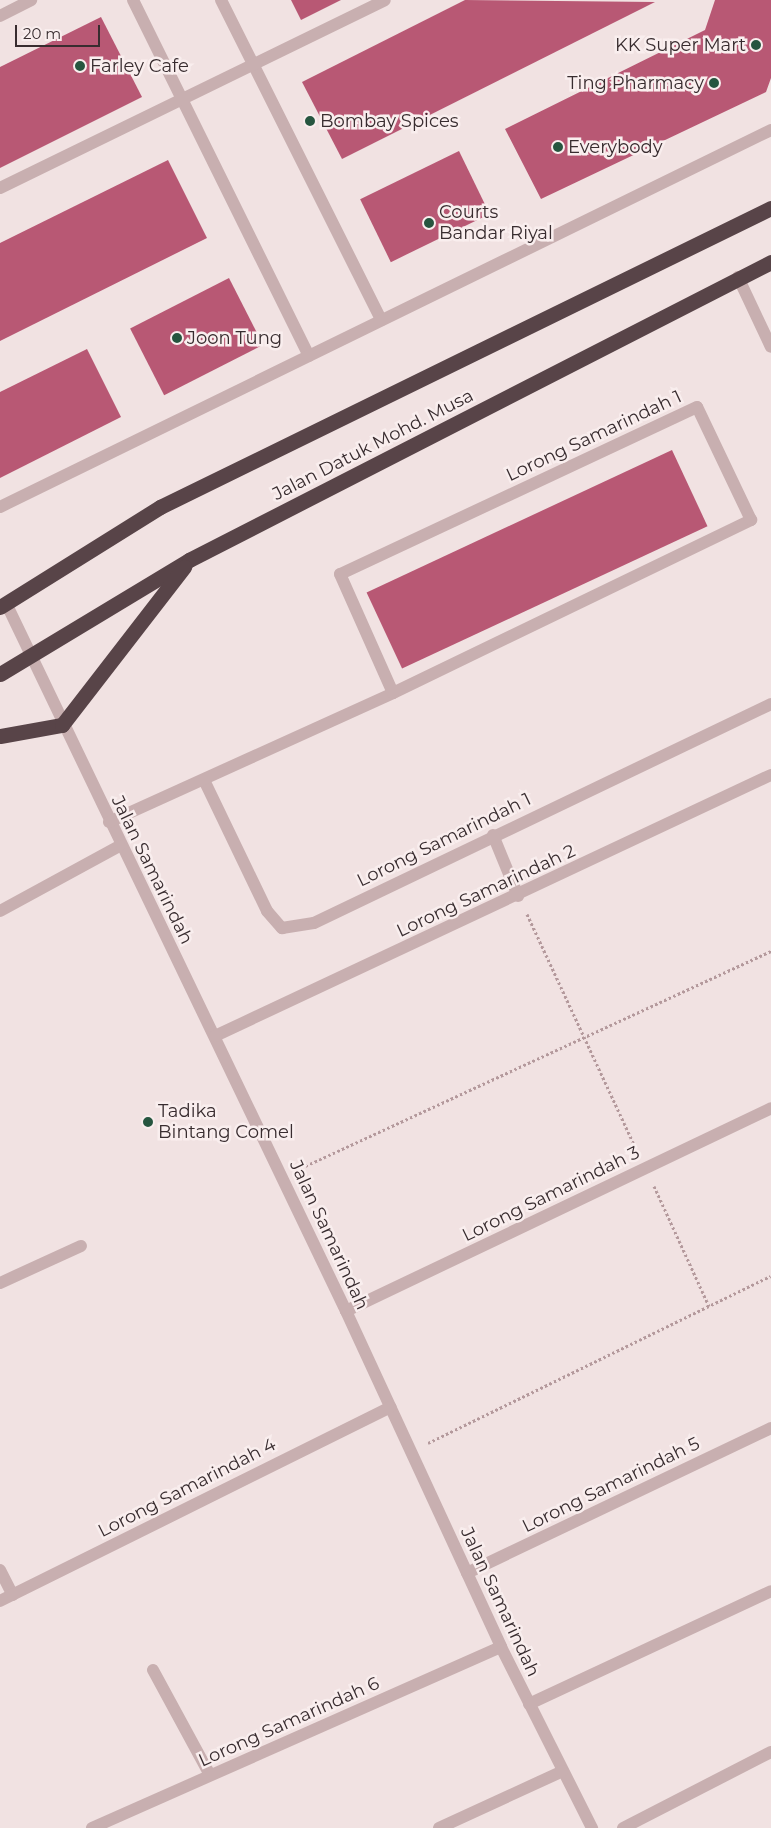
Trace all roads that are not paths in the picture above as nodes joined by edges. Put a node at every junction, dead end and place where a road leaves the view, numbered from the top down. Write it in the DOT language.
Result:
graph roads {
  1 [pos="31,0"];
  2 [pos="133,0"];
  3 [pos="221,0"];
  4 [pos="385,0"];
  5 [pos="0,16"];
  6 [pos="252,64"];
  7 [pos="183,100"];
  8 [pos="771,130"];
  9 [pos="0,188"];
  10 [pos="771,208"];
  11 [pos="771,262"];
  12 [pos="738,277"];
  13 [pos="381,320"];
  14 [pos="771,348"];
  15 [pos="309,356"];
  16 [pos="0,507"];
  17 [pos="189,560"];
  18 [pos="3,605"];
  19 [pos="31,654"];
  20 [pos="0,674"];
  21 [pos="393,693"];
  22 [pos="771,704"];
  23 [pos="62,725"];
  24 [pos="0,736"];
  25 [pos="771,775"];
  26 [pos="204,780"];
  27 [pos="108,822"];
  28 [pos="493,835"];
  29 [pos="120,846"];
  30 [pos="518,896"];
  31 [pos="0,911"];
  32 [pos="215,1036"];
  33 [pos="771,1108"];
  34 [pos="81,1246"];
  35 [pos="0,1283"];
  36 [pos="346,1311"];
  37 [pos="390,1406"];
  38 [pos="771,1428"];
  39 [pos="0,1570"];
  40 [pos="466,1574"];
  41 [pos="771,1591"];
  42 [pos="13,1595"];
  43 [pos="0,1601"];
  44 [pos="501,1647"];
  45 [pos="153,1670"];
  46 [pos="529,1704"];
  47 [pos="771,1752"];
  48 [pos="563,1771"];
  49 [pos="210,1776"];
  50 [pos="92,1828"];
  51 [pos="439,1828"];
  52 [pos="592,1828"];
  53 [pos="623,1828"];
  1 -- 5 [label="street"];
  2 -- 7 [label="street"];
  3 -- 6 [label="street"];
  4 -- 6 [label="street"];
  6 -- 7 [label="street"];
  6 -- 13 [label="street"];
  7 -- 9 [label="street"];
  7 -- 15 [label="street"];
  8 -- 13 [label="street"];
  10 -- 18 [label="highway, Jalan Datuk Mohd. Musa"];
  11 -- 12 [label="highway, Jalan Datuk Mohd. Musa"];
  12 -- 14 [label="street"];
  12 -- 17 [label="highway, Jalan Datuk Mohd. Musa"];
  13 -- 15 [label="street"];
  15 -- 16 [label="street"];
  17 -- 19 [label="highway, Jalan Datuk Mohd. Musa"];
  17 -- 23 [label="highway"];
  18 -- 19 [label="street, Jalan Samarindah"];
  19 -- 20 [label="highway, Jalan Datuk Mohd. Musa"];
  19 -- 23 [label="street, Jalan Samarindah"];
  21 -- 21 [label="street, Lorong Samarindah 1"];
  21 -- 26 [label="street, Lorong Samarindah 1"];
  22 -- 28 [label="street, Lorong Samarindah 1"];
  23 -- 24 [label="highway"];
  23 -- 27 [label="street, Jalan Samarindah"];
  25 -- 30 [label="street, Lorong Samarindah 2"];
  26 -- 27 [label="street, Lorong Samarindah 1"];
  26 -- 28 [label="street, Lorong Samarindah 1"];
  27 -- 29 [label="street, Jalan Samarindah"];
  28 -- 30 [label="street"];
  29 -- 31 [label="street"];
  29 -- 32 [label="street, Jalan Samarindah"];
  30 -- 32 [label="street, Lorong Samarindah 2"];
  32 -- 36 [label="street, Jalan Samarindah"];
  33 -- 36 [label="street, Lorong Samarindah 3"];
  34 -- 35 [label="street"];
  36 -- 37 [label="street, Jalan Samarindah"];
  37 -- 40 [label="street, Jalan Samarindah"];
  37 -- 42 [label="street, Lorong Samarindah 4"];
  38 -- 40 [label="street, Lorong Samarindah 5"];
  39 -- 42 [label="street"];
  40 -- 44 [label="street, Jalan Samarindah"];
  41 -- 46 [label="street"];
  42 -- 43 [label="street, Lorong Samarindah 4"];
  44 -- 46 [label="street, Jalan Samarindah"];
  44 -- 49 [label="street, Lorong Samarindah 6"];
  45 -- 49 [label="street"];
  46 -- 48 [label="street, Jalan Samarindah"];
  47 -- 53 [label="street"];
  48 -- 51 [label="street"];
  48 -- 52 [label="street, Jalan Samarindah"];
  49 -- 50 [label="street, Lorong Samarindah 6"];
}
